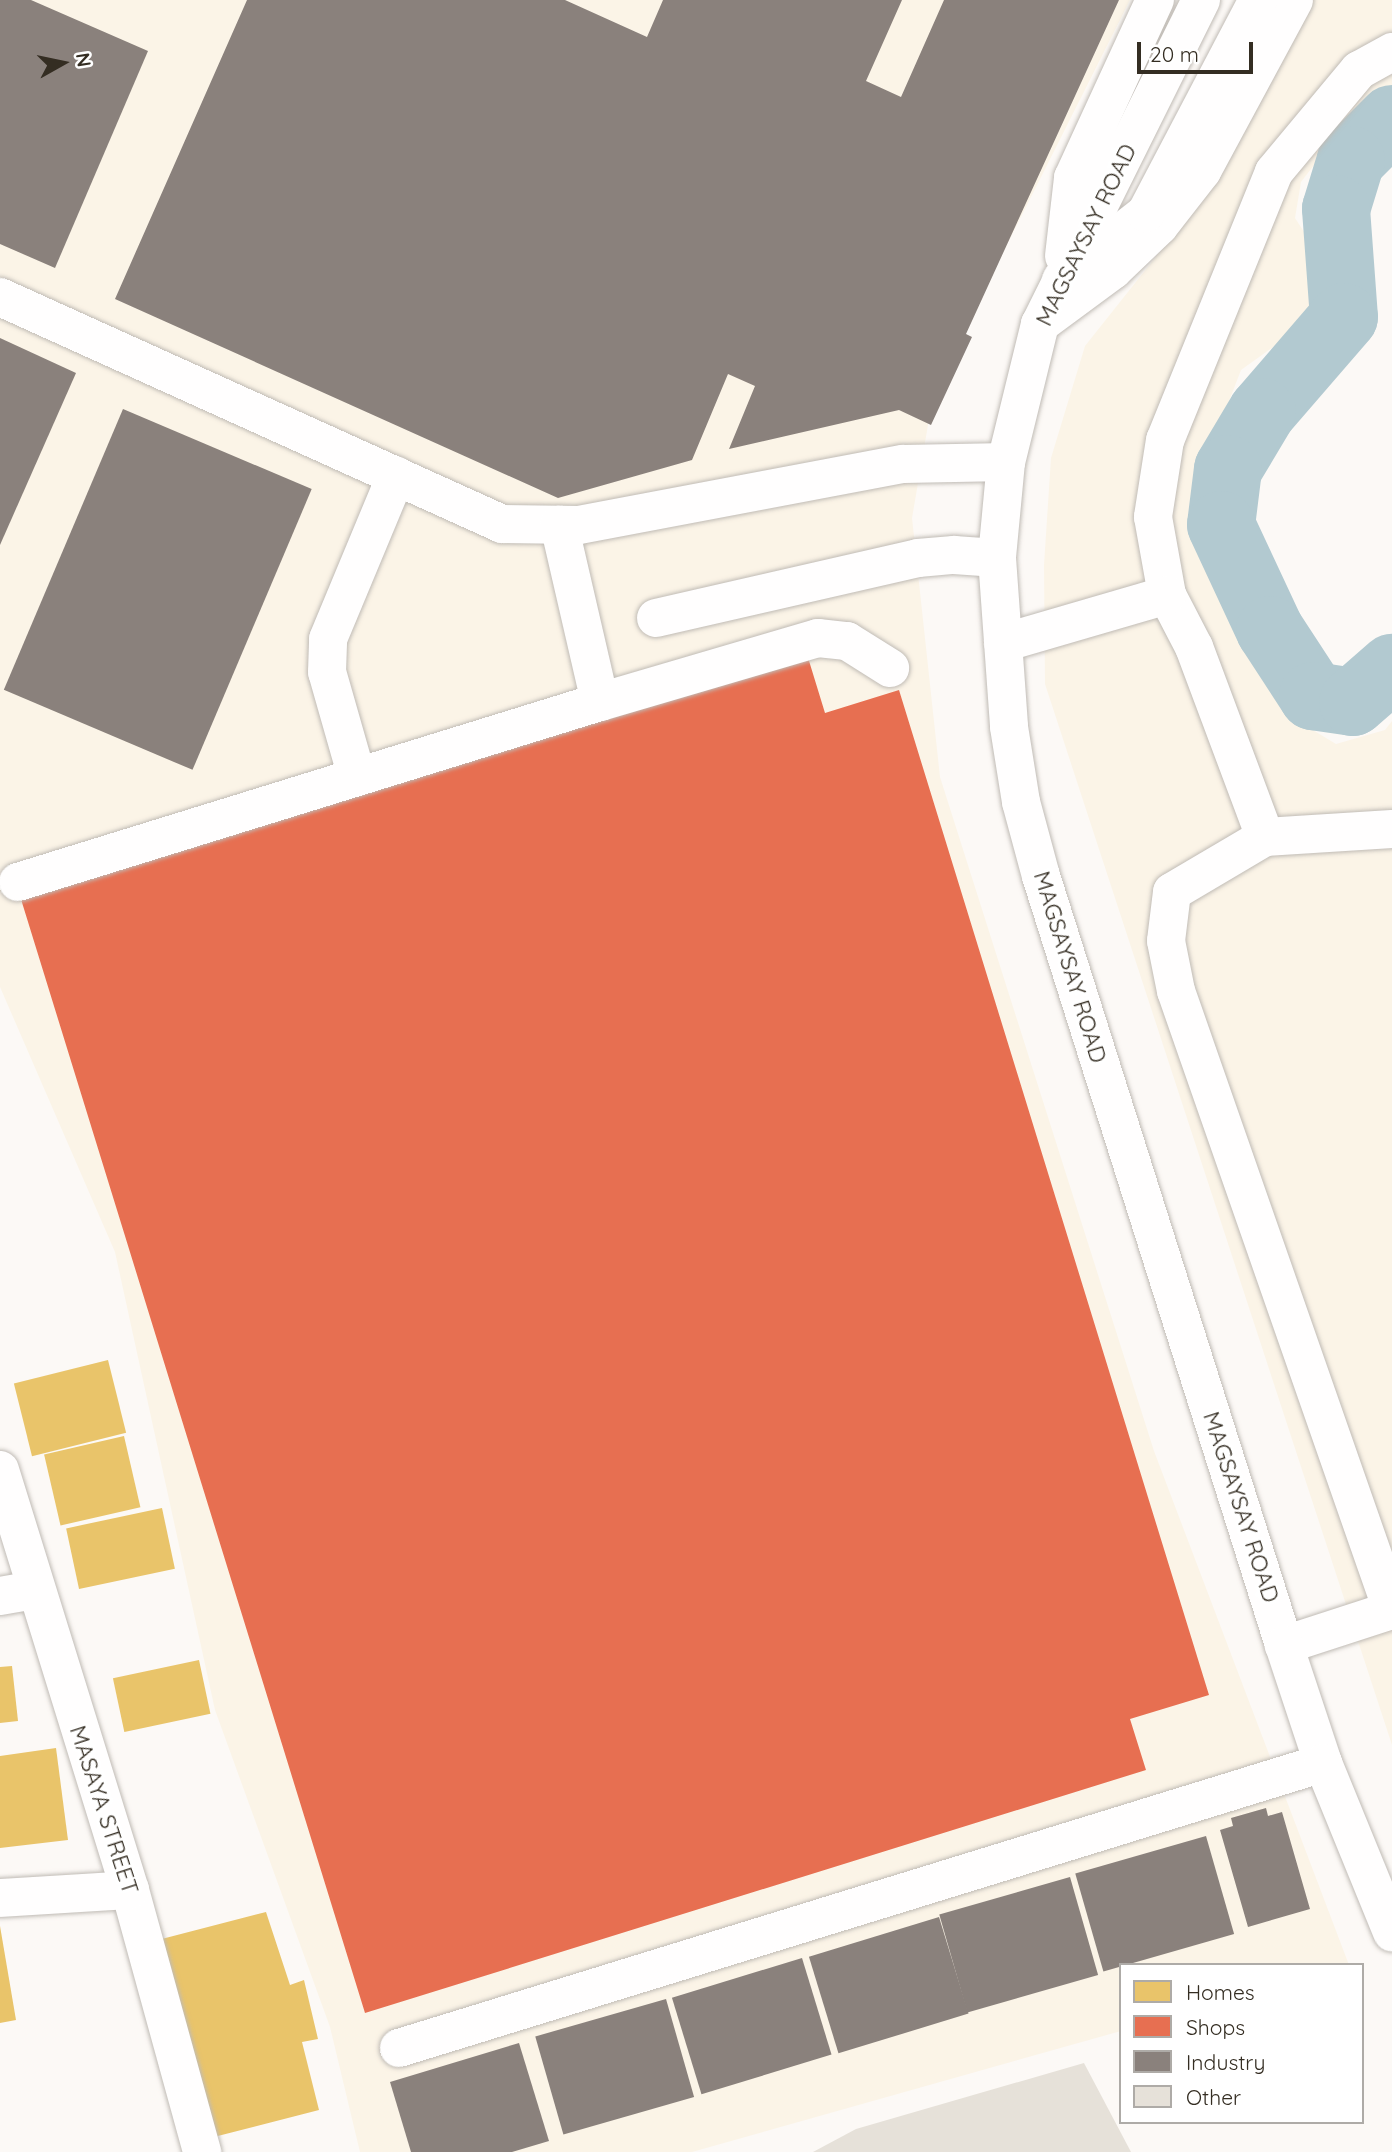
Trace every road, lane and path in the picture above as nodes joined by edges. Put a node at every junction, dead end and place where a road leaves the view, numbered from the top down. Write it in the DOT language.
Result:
graph roads {
  1 [pos="1155,0"];
  2 [pos="1201,0"];
  3 [pos="1258,0"];
  4 [pos="1294,0"];
  5 [pos="1392,52"];
  6 [pos="1061,280"];
  7 [pos="0,297"];
  8 [pos="1040,324"];
  9 [pos="1006,462"];
  10 [pos="396,475"];
  11 [pos="559,525"];
  12 [pos="997,558"];
  13 [pos="1167,595"];
  14 [pos="656,618"];
  15 [pos="1003,643"];
  16 [pos="890,668"];
  17 [pos="600,702"];
  18 [pos="357,777"];
  19 [pos="1392,829"];
  20 [pos="1265,837"];
  21 [pos="18,882"];
  22 [pos="0,1471"];
  23 [pos="17,1593"];
  24 [pos="1284,1644"];
  25 [pos="1323,1763"];
  26 [pos="130,1890"];
  27 [pos="0,1898"];
  28 [pos="1392,1932"];
  29 [pos="399,2048"];
  30 [pos="202,2152"];
  1 -- 6 [label="main road"];
  2 -- 6 [label="main road, MAGSAYSAY ROAD"];
  3 -- 6 [label="main road"];
  4 -- 8 [label="main road"];
  5 -- 13 [label="main road"];
  6 -- 8 [label="main road, MAGSAYSAY ROAD"];
  7 -- 10 [label="main road"];
  8 -- 9 [label="main road, MAGSAYSAY ROAD"];
  9 -- 11 [label="main road"];
  9 -- 12 [label="main road, MAGSAYSAY ROAD"];
  10 -- 11 [label="main road"];
  10 -- 18 [label="main road"];
  11 -- 17 [label="main road"];
  12 -- 14 [label="main road"];
  12 -- 15 [label="main road, MAGSAYSAY ROAD"];
  13 -- 15 [label="main road"];
  13 -- 20 [label="main road"];
  15 -- 24 [label="main road, MAGSAYSAY ROAD"];
  16 -- 17 [label="main road"];
  17 -- 18 [label="main road"];
  18 -- 21 [label="main road"];
  19 -- 20 [label="main road"];
  20 -- 24 [label="main road"];
  22 -- 23 [label="main road, MASAYA STREET"];
  23 -- 26 [label="main road, MASAYA STREET"];
  24 -- 25 [label="main road, MAGSAYSAY ROAD"];
  25 -- 28 [label="main road, MAGSAYSAY ROAD"];
  25 -- 29 [label="main road"];
  26 -- 27 [label="main road"];
  26 -- 30 [label="main road, MASAYA STREET"];
}
